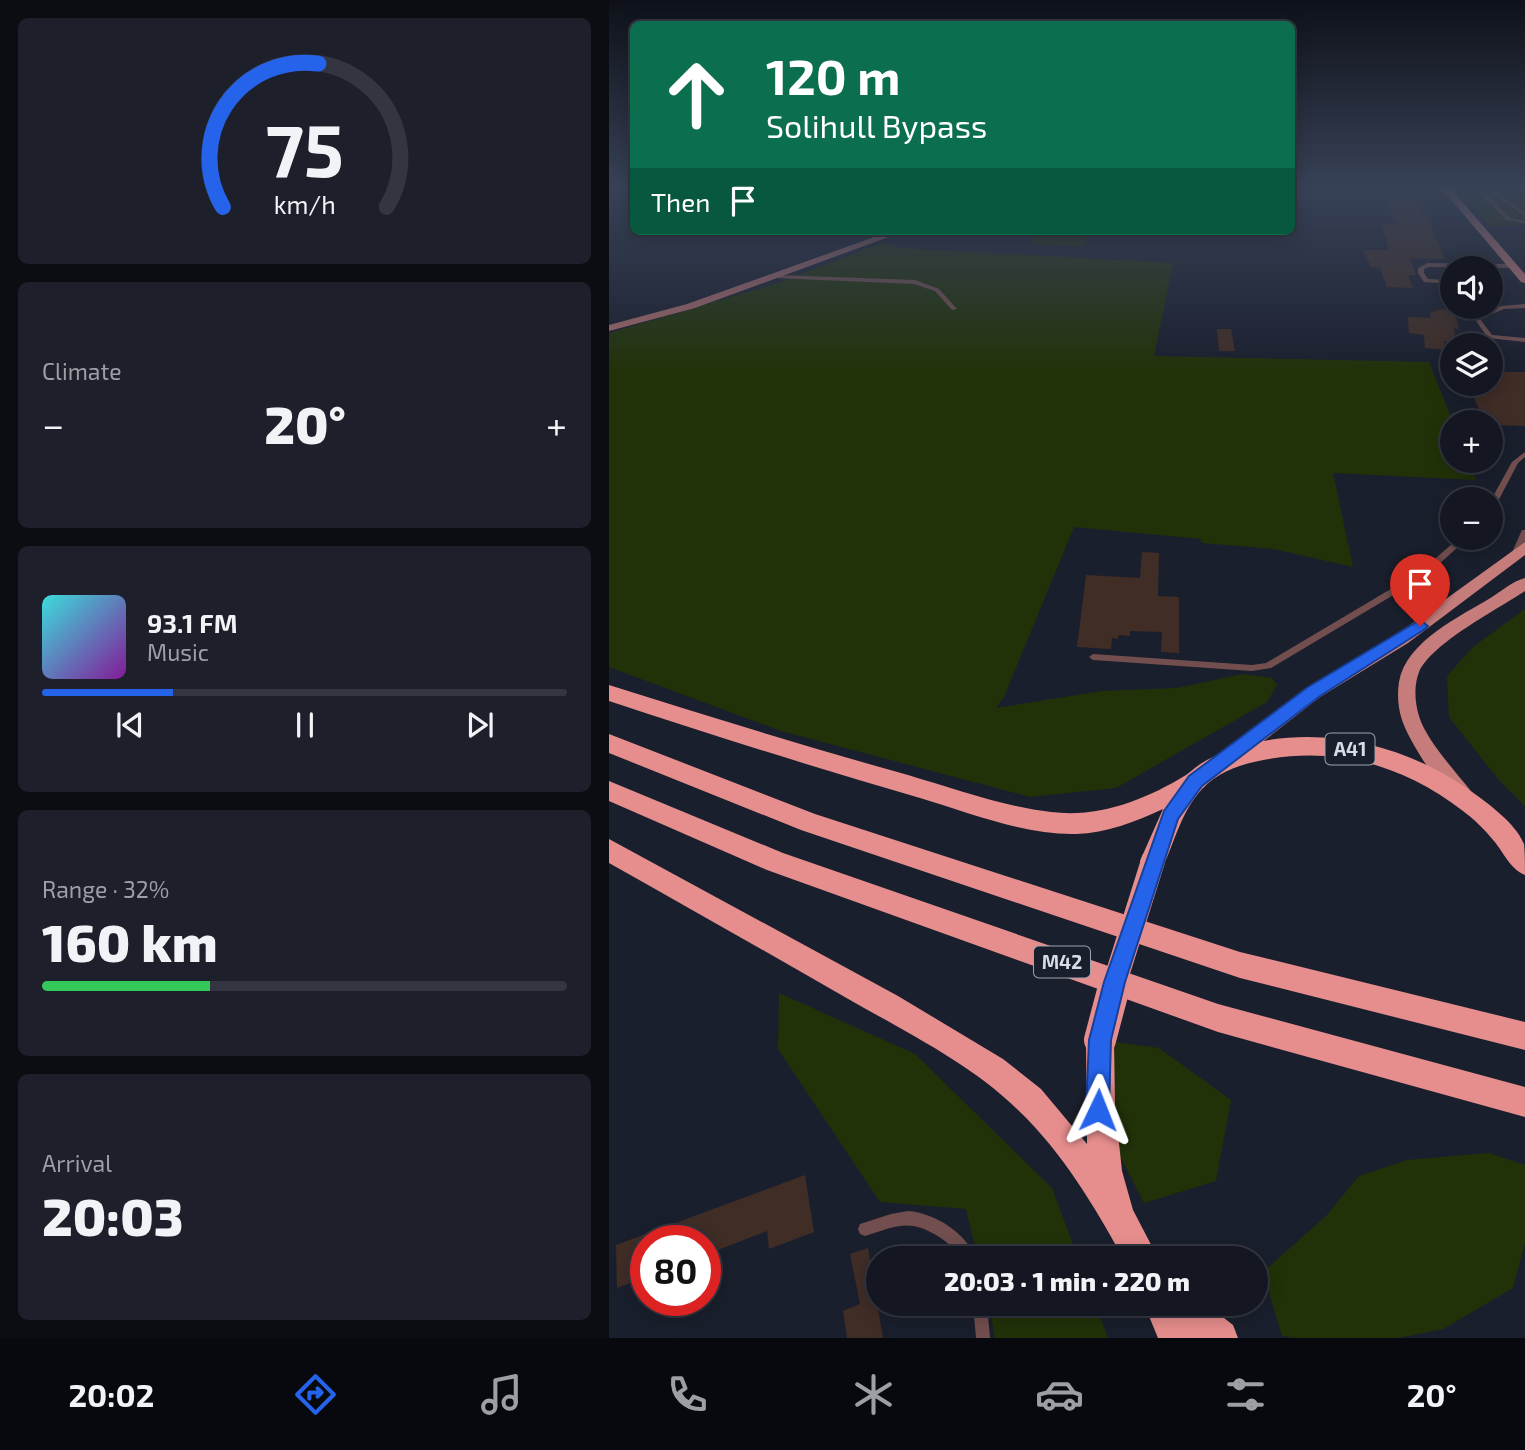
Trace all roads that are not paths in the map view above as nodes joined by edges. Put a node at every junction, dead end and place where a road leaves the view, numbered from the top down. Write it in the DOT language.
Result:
graph roads {
  1 [pos="845,251"];
  2 [pos="1500,251"];
  3 [pos="1440,266"];
  4 [pos="1503,266"];
  5 [pos="1513,266"];
  6 [pos="777,277"];
  7 [pos="1525,280"];
  8 [pos="1440,282"];
  9 [pos="1525,306"];
  10 [pos="954,309"];
  11 [pos="609,328"];
  12 [pos="1525,340"];
  13 [pos="1525,454"];
  14 [pos="1502,487"];
  15 [pos="1525,532"];
  16 [pos="1450,550"];
  17 [pos="1521,555"];
  18 [pos="1525,583"];
  19 [pos="1093,657"];
  20 [pos="609,693"];
  21 [pos="609,743"];
  22 [pos="1226,760"];
  23 [pos="1195,781"];
  24 [pos="609,791"];
  25 [pos="1465,798"];
  26 [pos="1489,817"];
  27 [pos="1525,848"];
  28 [pos="609,850"];
  29 [pos="1525,864"];
  30 [pos="1525,1036"];
  31 [pos="1525,1102"];
  32 [pos="1118,1215"];
  33 [pos="865,1229"];
  34 [pos="962,1246"];
  35 [pos="1135,1246"];
  36 [pos="981,1316"];
  37 [pos="1166,1316"];
  38 [pos="1193,1316"];
  39 [pos="983,1338"];
  40 [pos="1176,1338"];
  41 [pos="1220,1338"];
  1 -- 6 [label="street"];
  2 -- 5 [label="main road"];
  3 -- 8 [label="lane"];
  4 -- 5 [label="lane"];
  5 -- 7 [label="main road"];
  6 -- 10 [label="lane"];
  6 -- 11 [label="street"];
  9 -- 12 [label="lane"];
  13 -- 14 [label="lane"];
  15 -- 17 [label="lane"];
  16 -- 19 [label="lane"];
  17 -- 22 [label="main road"];
  18 -- 25 [label="main road"];
  20 -- 23 [label="highway"];
  21 -- 30 [label="highway, M42"];
  22 -- 23 [label="highway, A41"];
  22 -- 25 [label="highway, A41"];
  23 -- 32 [label="highway, A41, bridge"];
  24 -- 31 [label="highway, M42"];
  25 -- 26 [label="highway, A41"];
  26 -- 27 [label="highway"];
  26 -- 29 [label="highway, A41"];
  28 -- 32 [label="highway"];
  32 -- 35 [label="highway, A41"];
  33 -- 34 [label="lane"];
  36 -- 39 [label="lane"];
  37 -- 40 [label="highway"];
  38 -- 41 [label="highway"];
}
